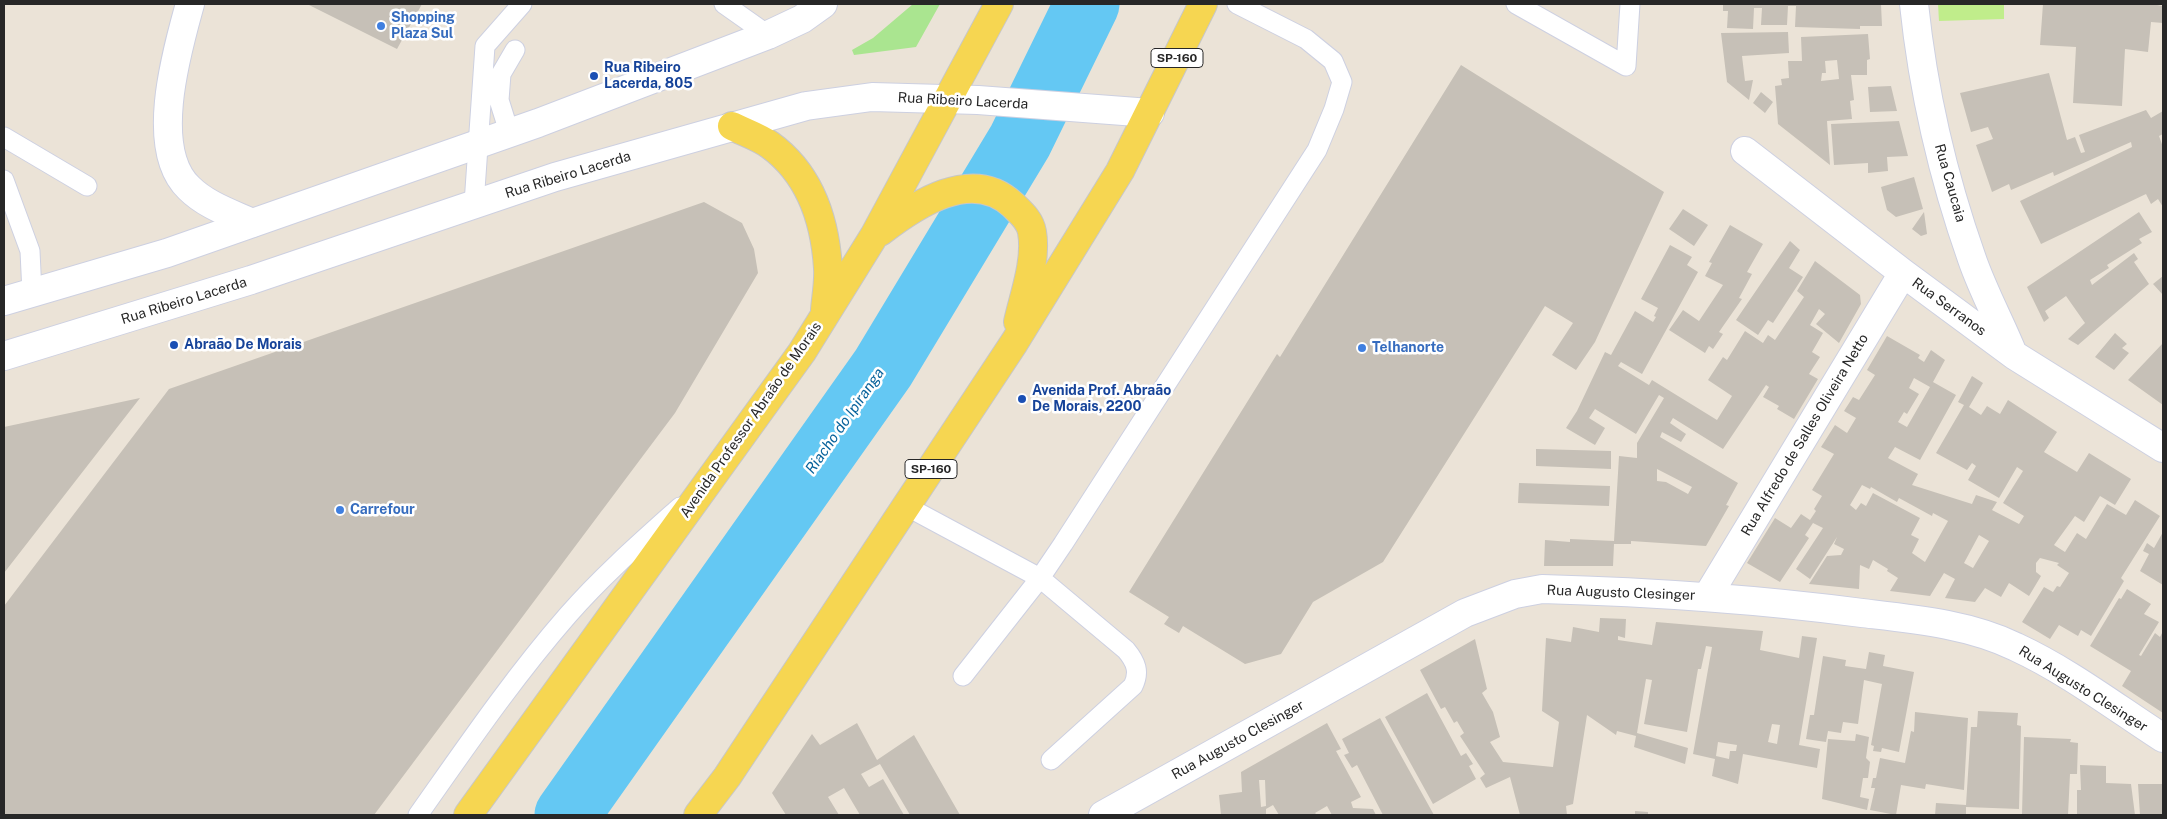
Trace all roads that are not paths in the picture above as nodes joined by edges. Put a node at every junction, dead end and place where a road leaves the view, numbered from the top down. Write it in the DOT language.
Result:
graph roads {
  1 [pos="190,4"];
  2 [pos="522,4"];
  3 [pos="724,4"];
  4 [pos="999,4"];
  5 [pos="1203,4"];
  6 [pos="1237,4"];
  7 [pos="1516,4"];
  8 [pos="1630,4"];
  9 [pos="1914,4"];
  10 [pos="812,11"];
  11 [pos="768,35"];
  12 [pos="516,50"];
  13 [pos="948,99"];
  14 [pos="1150,113"];
  15 [pos="732,126"];
  16 [pos="509,132"];
  17 [pos="4,137"];
  18 [pos="476,143"];
  19 [pos="1745,151"];
  20 [pos="4,180"];
  21 [pos="87,186"];
  22 [pos="474,204"];
  23 [pos="252,223"];
  24 [pos="874,236"];
  25 [pos="1902,273"];
  26 [pos="32,292"];
  27 [pos="4,301"];
  28 [pos="824,316"];
  29 [pos="1014,343"];
  30 [pos="2014,355"];
  31 [pos="4,356"];
  32 [pos="2163,448"];
  33 [pos="706,485"];
  34 [pos="906,506"];
  35 [pos="1040,578"];
  36 [pos="1707,597"];
  37 [pos="963,676"];
  38 [pos="2163,738"];
  39 [pos="1051,760"];
  40 [pos="418,815"];
  41 [pos="468,815"];
  42 [pos="698,815"];
  43 [pos="1103,815"];
  1 -- 23 [label="street"];
  2 -- 18 [label="lane"];
  3 -- 11 [label="lane"];
  4 -- 13 [label="main road, Avenida Professor Abraão de Morais"];
  5 -- 14 [label="main road, SP-160"];
  6 -- 35 [label="lane"];
  7 -- 8 [label="lane"];
  9 -- 30 [label="street, Rua Caucaia"];
  10 -- 11 [label="street"];
  11 -- 16 [label="street"];
  12 -- 16 [label="lane"];
  13 -- 14 [label="street, Rua Ribeiro Lacerda"];
  13 -- 15 [label="street, Rua Ribeiro Lacerda"];
  13 -- 24 [label="main road, Avenida Professor Abraão de Morais"];
  14 -- 29 [label="main road, SP-160"];
  15 -- 22 [label="street, Rua Ribeiro Lacerda"];
  15 -- 28 [label="main road"];
  16 -- 18 [label="street"];
  17 -- 21 [label="lane"];
  18 -- 22 [label="lane"];
  18 -- 23 [label="street"];
  19 -- 25 [label="street, Rua Serranos"];
  20 -- 26 [label="lane"];
  22 -- 31 [label="street, Rua Ribeiro Lacerda"];
  23 -- 26 [label="street"];
  24 -- 28 [label="main road, Avenida Professor Abraão de Morais"];
  24 -- 29 [label="main road"];
  25 -- 30 [label="street, Rua Serranos"];
  25 -- 36 [label="street, Rua Alfredo de Salles Oliveira Netto"];
  26 -- 27 [label="street"];
  28 -- 33 [label="main road, Avenida Professor Abraão de Morais"];
  29 -- 34 [label="main road, SP-160"];
  30 -- 32 [label="street, Rua Serranos"];
  33 -- 40 [label="lane"];
  33 -- 41 [label="main road, Avenida Professor Abraão de Morais"];
  34 -- 35 [label="lane"];
  34 -- 42 [label="main road, SP-160"];
  35 -- 37 [label="lane"];
  35 -- 39 [label="lane"];
  36 -- 38 [label="street, Rua Augusto Clesinger"];
  36 -- 43 [label="street, Rua Augusto Clesinger"];
}
